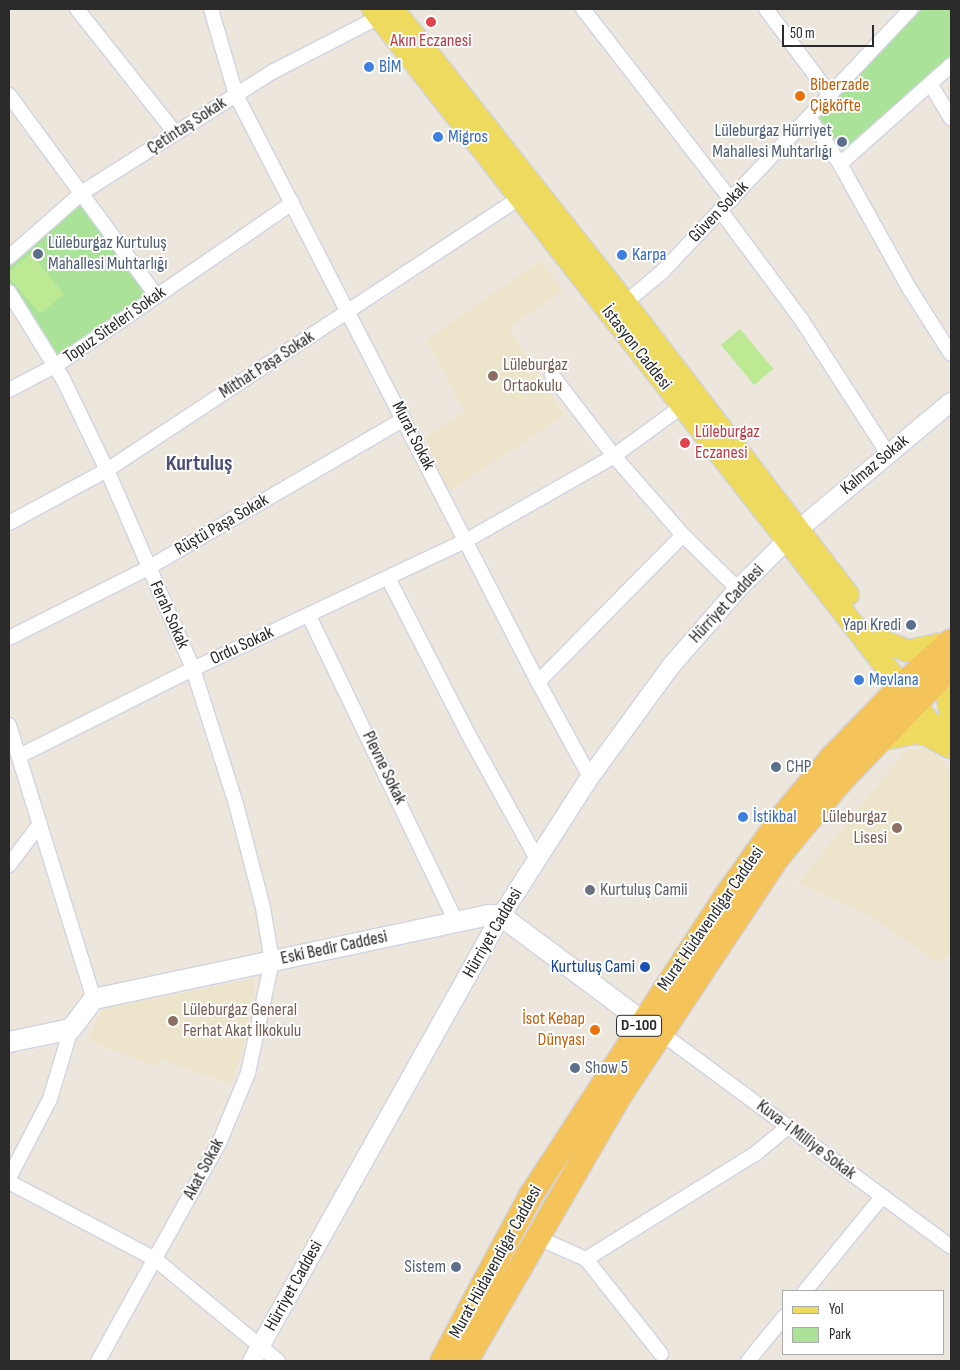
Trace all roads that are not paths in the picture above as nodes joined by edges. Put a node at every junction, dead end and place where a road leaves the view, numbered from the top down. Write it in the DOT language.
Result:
graph roads {
  1 [pos="77,9"];
  2 [pos="210,9"];
  3 [pos="584,9"];
  4 [pos="766,9"];
  5 [pos="911,9"];
  6 [pos="382,11"];
  7 [pos="951,65"];
  8 [pos="931,84"];
  9 [pos="9,95"];
  10 [pos="236,95"];
  11 [pos="830,95"];
  12 [pos="809,117"];
  13 [pos="951,118"];
  14 [pos="176,134"];
  15 [pos="840,164"];
  16 [pos="83,192"];
  17 [pos="526,193"];
  18 [pos="731,200"];
  19 [pos="292,203"];
  20 [pos="720,210"];
  21 [pos="9,257"];
  22 [pos="9,292"];
  23 [pos="156,295"];
  24 [pos="618,309"];
  25 [pos="348,312"];
  26 [pos="951,354"];
  27 [pos="55,366"];
  28 [pos="552,375"];
  29 [pos="9,390"];
  30 [pos="689,401"];
  31 [pos="951,402"];
  32 [pos="404,419"];
  33 [pos="888,454"];
  34 [pos="614,456"];
  35 [pos="107,470"];
  36 [pos="9,523"];
  37 [pos="683,535"];
  38 [pos="792,535"];
  39 [pos="466,540"];
  40 [pos="148,568"];
  41 [pos="388,578"];
  42 [pos="738,589"];
  43 [pos="308,616"];
  44 [pos="9,638"];
  45 [pos="951,642"];
  46 [pos="878,646"];
  47 [pos="951,667"];
  48 [pos="193,669"];
  49 [pos="951,678"];
  50 [pos="538,682"];
  51 [pos="913,690"];
  52 [pos="872,714"];
  53 [pos="951,717"];
  54 [pos="9,725"];
  55 [pos="879,740"];
  56 [pos="951,741"];
  57 [pos="19,756"];
  58 [pos="590,777"];
  59 [pos="40,824"];
  60 [pos="537,859"];
  61 [pos="9,866"];
  62 [pos="501,916"];
  63 [pos="456,922"];
  64 [pos="272,961"];
  65 [pos="94,998"];
  66 [pos="652,1027"];
  67 [pos="71,1029"];
  68 [pos="9,1042"];
  69 [pos="788,1127"];
  70 [pos="9,1178"];
  71 [pos="9,1182"];
  72 [pos="882,1197"];
  73 [pos="536,1237"];
  74 [pos="951,1247"];
  75 [pos="156,1259"];
  76 [pos="586,1259"];
  77 [pos="806,1290"];
  78 [pos="782,1319"];
  79 [pos="256,1354"];
  80 [pos="661,1354"];
  81 [pos="98,1361"];
  82 [pos="278,1361"];
  83 [pos="442,1361"];
  84 [pos="466,1361"];
  85 [pos="748,1361"];
  1 -- 14 [label="street"];
  2 -- 10 [label="street, Murat Sokak"];
  3 -- 18 [label="street"];
  4 -- 11 [label="street"];
  5 -- 11 [label="street, Güven Sokak"];
  6 -- 10 [label="street, Çetintaş Sokak"];
  6 -- 17 [label="main road, İstasyon Caddesi"];
  7 -- 8 [label="street"];
  8 -- 13 [label="street"];
  8 -- 15 [label="street"];
  9 -- 16 [label="street"];
  10 -- 14 [label="street, Çetintaş Sokak"];
  10 -- 19 [label="street, Murat Sokak"];
  11 -- 12 [label="street, Güven Sokak"];
  12 -- 15 [label="street"];
  12 -- 18 [label="street, Güven Sokak"];
  14 -- 16 [label="street, Çetintaş Sokak"];
  15 -- 26 [label="street"];
  16 -- 21 [label="street, Çetintaş Sokak"];
  16 -- 23 [label="street"];
  17 -- 24 [label="main road, İstasyon Caddesi"];
  17 -- 25 [label="street, Mithat Paşa Sokak"];
  18 -- 20 [label="street, Güven Sokak"];
  19 -- 23 [label="street, Topuz Siteleri Sokak"];
  19 -- 25 [label="street, Murat Sokak"];
  20 -- 24 [label="street, Güven Sokak"];
  20 -- 33 [label="street"];
  22 -- 27 [label="street, Ferah Sokak"];
  23 -- 27 [label="street, Topuz Siteleri Sokak"];
  24 -- 30 [label="main road, İstasyon Caddesi"];
  25 -- 32 [label="street, Murat Sokak"];
  25 -- 35 [label="street, Mithat Paşa Sokak"];
  27 -- 29 [label="street, Topuz Siteleri Sokak"];
  27 -- 35 [label="street, Ferah Sokak"];
  28 -- 34 [label="street"];
  30 -- 34 [label="street, Ordu Sokak"];
  30 -- 38 [label="main road, İstasyon Caddesi"];
  31 -- 33 [label="street, Kalmaz Sokak"];
  32 -- 39 [label="street, Murat Sokak"];
  32 -- 40 [label="street, Rüştü Paşa Sokak"];
  33 -- 38 [label="street, Kalmaz Sokak"];
  34 -- 37 [label="street"];
  34 -- 39 [label="street, Ordu Sokak"];
  35 -- 36 [label="street, Mithat Paşa Sokak"];
  35 -- 40 [label="street, Ferah Sokak"];
  37 -- 42 [label="street"];
  37 -- 50 [label="street"];
  38 -- 42 [label="street, Hürriyet Caddesi"];
  38 -- 46 [label="main road, İstasyon Caddesi"];
  39 -- 41 [label="street, Ordu Sokak"];
  39 -- 50 [label="street, Murat Sokak"];
  40 -- 44 [label="street, Rüştü Paşa Sokak"];
  40 -- 48 [label="street, Ferah Sokak"];
  41 -- 43 [label="street, Ordu Sokak"];
  41 -- 60 [label="street"];
  42 -- 58 [label="street, Hürriyet Caddesi"];
  43 -- 48 [label="street, Ordu Sokak"];
  43 -- 63 [label="street, Plevne Sokak"];
  45 -- 46 [label="main road"];
  45 -- 51 [label="highway, Murat Hüdavendigar Caddesi / D-100"];
  46 -- 51 [label="main road, İstasyon Caddesi"];
  46 -- 52 [label="main road"];
  47 -- 51 [label="highway, Murat Hüdavendigar Caddesi / D-100"];
  48 -- 57 [label="street, Ordu Sokak"];
  48 -- 64 [label="street, Ferah Sokak"];
  49 -- 53 [label="main road"];
  50 -- 58 [label="street, Murat Sokak"];
  51 -- 52 [label="highway, Murat Hüdavendigar Caddesi / D-100"];
  51 -- 55 [label="highway, Murat Hüdavendigar Caddesi / D-100"];
  51 -- 56 [label="main road, İstasyon Caddesi"];
  52 -- 66 [label="highway, Murat Hüdavendigar Caddesi / D-100"];
  54 -- 57 [label="street"];
  55 -- 56 [label="main road"];
  55 -- 66 [label="highway, Murat Hüdavendigar Caddesi / D-100"];
  57 -- 59 [label="street"];
  58 -- 60 [label="street, Hürriyet Caddesi"];
  59 -- 61 [label="street"];
  59 -- 65 [label="street"];
  60 -- 62 [label="street, Hürriyet Caddesi"];
  62 -- 63 [label="main road, Eski Bedir Caddesi"];
  62 -- 66 [label="main road"];
  62 -- 79 [label="street, Hürriyet Caddesi"];
  63 -- 64 [label="main road, Eski Bedir Caddesi"];
  64 -- 65 [label="main road, Eski Bedir Caddesi"];
  64 -- 75 [label="street, Akat Sokak"];
  65 -- 67 [label="main road"];
  66 -- 69 [label="street, Kuva-i Milliye Sokak"];
  66 -- 73 [label="highway, Murat Hüdavendigar Caddesi / D-100"];
  66 -- 83 [label="highway, Murat Hüdavendigar Caddesi / D-100"];
  67 -- 68 [label="main road"];
  67 -- 70 [label="street"];
  69 -- 72 [label="street, Kuva-i Milliye Sokak"];
  69 -- 76 [label="street"];
  71 -- 75 [label="street"];
  72 -- 74 [label="street, Kuva-i Milliye Sokak"];
  72 -- 77 [label="street"];
  73 -- 76 [label="street"];
  73 -- 84 [label="highway, Murat Hüdavendigar Caddesi / D-100"];
  75 -- 79 [label="street"];
  75 -- 81 [label="street, Akat Sokak"];
  76 -- 80 [label="street"];
  78 -- 85 [label="street"];
  79 -- 82 [label="street"];
}
